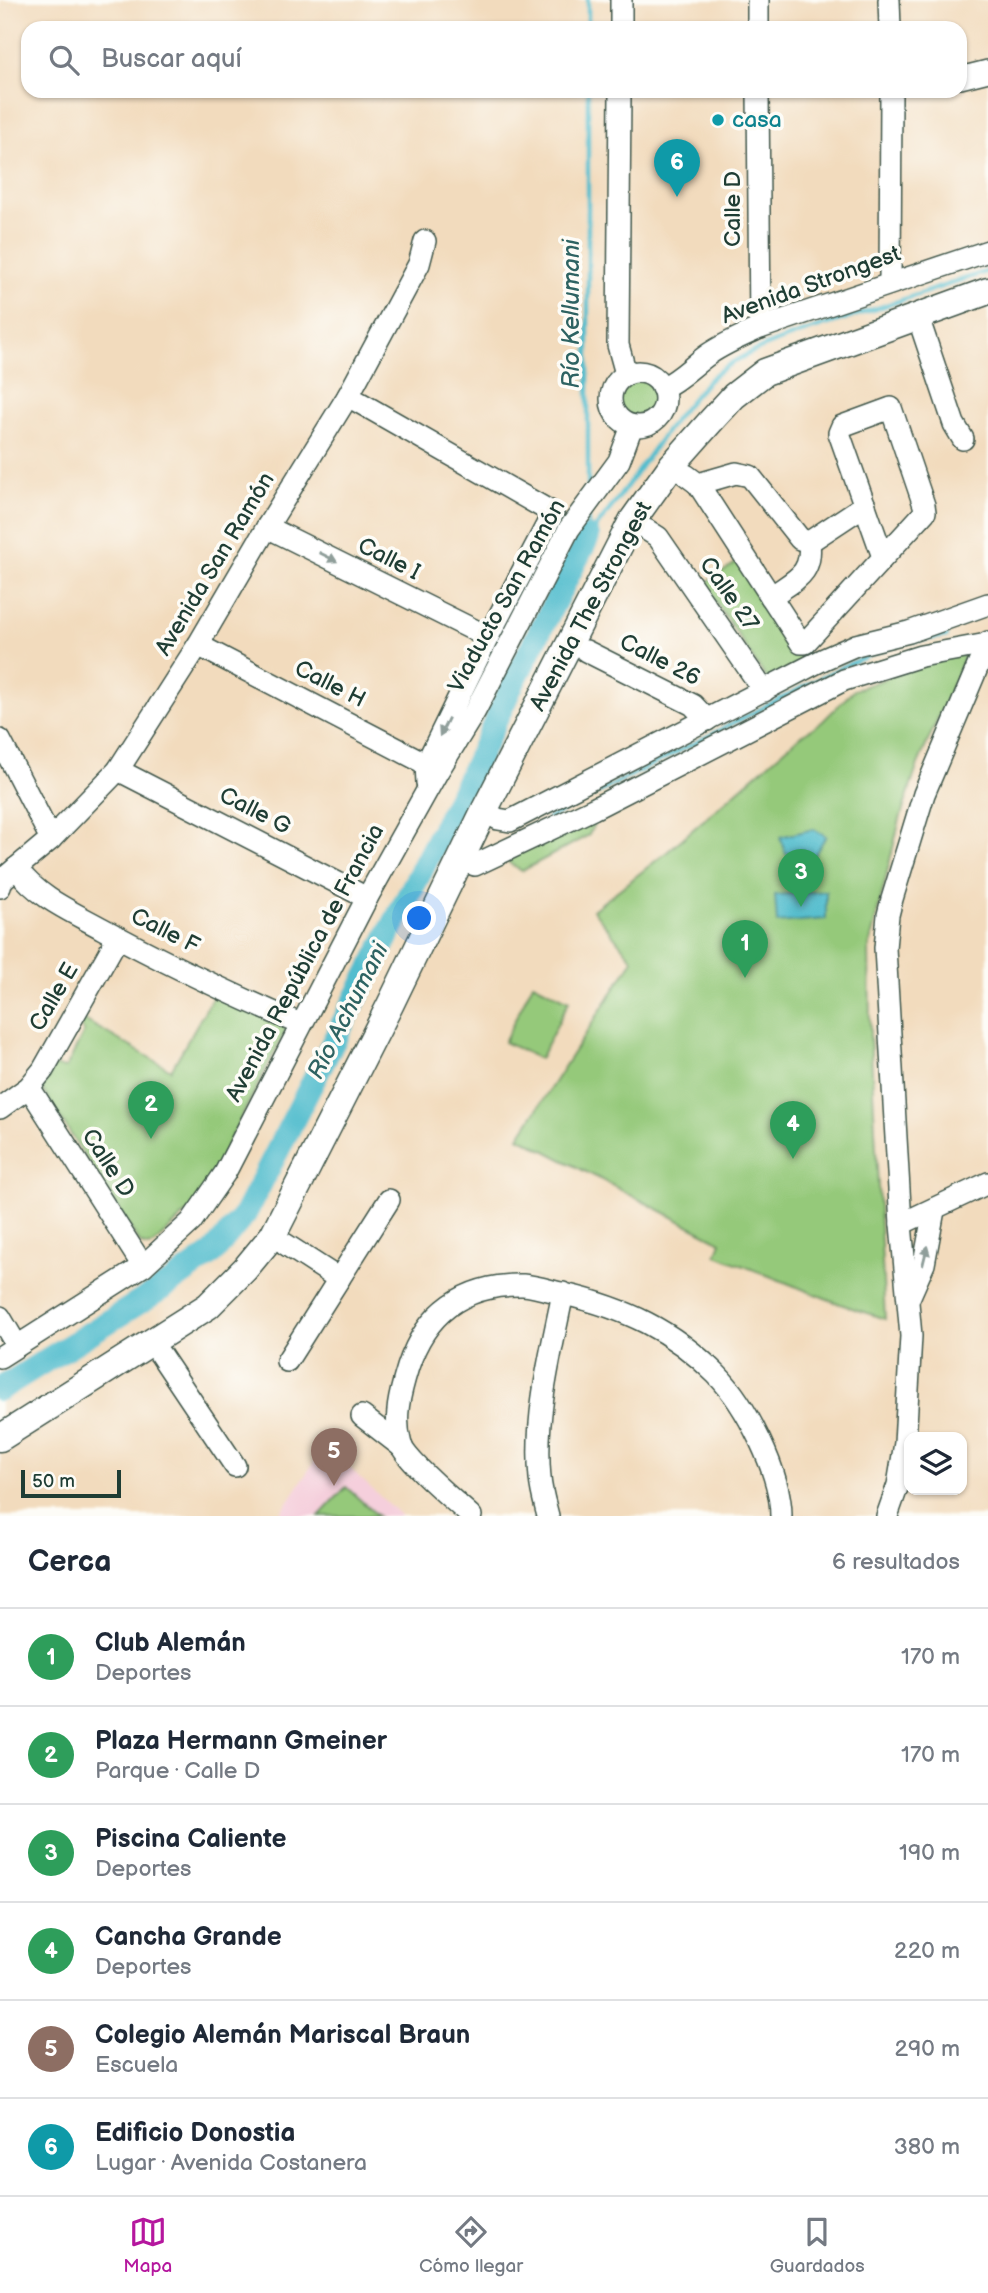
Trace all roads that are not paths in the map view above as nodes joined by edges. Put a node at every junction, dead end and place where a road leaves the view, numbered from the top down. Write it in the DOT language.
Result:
graph roads {
  1 [pos="621,0"];
  2 [pos="758,0"];
  3 [pos="889,0"];
  4 [pos="621,21"];
  5 [pos="758,21"];
  6 [pos="890,21"];
  7 [pos="988,71"];
  8 [pos="967,76"];
  9 [pos="620,98"];
  10 [pos="758,98"];
  11 [pos="891,98"];
  12 [pos="425,241"];
  13 [pos="988,251"];
  14 [pos="890,282"];
  15 [pos="988,291"];
  16 [pos="918,317"];
  17 [pos="760,328"];
  18 [pos="626,374"];
  19 [pos="663,388"];
  20 [pos="348,396"];
  21 [pos="632,426"];
  22 [pos="963,439"];
  23 [pos="685,475"];
  24 [pos="865,505"];
  25 [pos="640,526"];
  26 [pos="267,527"];
  27 [pos="809,542"];
  28 [pos="883,557"];
  29 [pos="771,597"];
  30 [pos="988,604"];
  31 [pos="488,637"];
  32 [pos="988,643"];
  33 [pos="198,645"];
  34 [pos="578,647"];
  35 [pos="764,691"];
  36 [pos="707,720"];
  37 [pos="0,740"];
  38 [pos="432,767"];
  39 [pos="118,770"];
  40 [pos="491,815"];
  41 [pos="51,839"];
  42 [pos="467,862"];
  43 [pos="4,879"];
  44 [pos="367,898"];
  45 [pos="118,937"];
  46 [pos="300,1024"];
  47 [pos="29,1087"];
  48 [pos="0,1108"];
  49 [pos="988,1183"];
  50 [pos="389,1199"];
  51 [pos="934,1210"];
  52 [pos="901,1224"];
  53 [pos="279,1239"];
  54 [pos="143,1266"];
  55 [pos="339,1279"];
  56 [pos="563,1293"];
  57 [pos="908,1300"];
  58 [pos="0,1317"];
  59 [pos="156,1348"];
  60 [pos="8,1351"];
  61 [pos="287,1361"];
  62 [pos="362,1416"];
  63 [pos="0,1438"];
  64 [pos="402,1447"];
  65 [pos="0,1456"];
  66 [pos="235,1466"];
  67 [pos="471,1516"];
  68 [pos="548,1516"];
  69 [pos="781,1516"];
  70 [pos="887,1516"];
  1 -- 4 [label="street"];
  2 -- 5 [label="street"];
  3 -- 6 [label="street"];
  7 -- 8 [label="street"];
  9 -- 18 [label="street"];
  10 -- 17 [label="street, Calle D"];
  11 -- 14 [label="street"];
  12 -- 20 [label="street, Avenida San Ramón"];
  13 -- 14 [label="street, Avenida Strongest"];
  14 -- 17 [label="street, Avenida Strongest"];
  15 -- 16 [label="main road, Avenida The Strongest"];
  16 -- 22 [label="street"];
  16 -- 23 [label="main road, Avenida The Strongest"];
  17 -- 19 [label="street, Avenida Strongest"];
  18 -- 19 [label="street"];
  18 -- 21 [label="street"];
  19 -- 21 [label="street"];
  20 -- 26 [label="street, Avenida San Ramón"];
  20 -- 31 [label="street, Avenida República de Francia"];
  21 -- 38 [label="street, Viaducto San Ramón"];
  23 -- 25 [label="main road, Avenida The Strongest"];
  23 -- 27 [label="street"];
  23 -- 29 [label="street"];
  24 -- 27 [label="street"];
  24 -- 28 [label="street"];
  24 -- 28 [label="street"];
  25 -- 34 [label="main road, Avenida The Strongest"];
  25 -- 35 [label="street, Calle 27"];
  26 -- 31 [label="street, Calle I, one-way"];
  26 -- 33 [label="street, Avenida San Ramón"];
  27 -- 29 [label="street"];
  28 -- 29 [label="street"];
  30 -- 35 [label="street"];
  31 -- 38 [label="street, Avenida República de Francia, one-way"];
  32 -- 42 [label="street"];
  32 -- 52 [label="street"];
  33 -- 38 [label="street, Calle H"];
  33 -- 39 [label="street, Avenida San Ramón"];
  34 -- 36 [label="street, Calle 26"];
  34 -- 40 [label="main road, Avenida The Strongest"];
  35 -- 36 [label="street"];
  36 -- 40 [label="street"];
  37 -- 41 [label="street"];
  38 -- 44 [label="street, Avenida República de Francia"];
  39 -- 41 [label="street, Avenida San Ramón"];
  39 -- 44 [label="street, Calle G"];
  40 -- 42 [label="main road, Avenida The Strongest"];
  41 -- 43 [label="street, Avenida San Ramón"];
  42 -- 53 [label="main road, Avenida The Strongest"];
  43 -- 45 [label="street, Calle F"];
  44 -- 46 [label="street, Avenida República de Francia"];
  45 -- 46 [label="street, Calle F"];
  45 -- 47 [label="street, Calle E"];
  46 -- 54 [label="street, Avenida República de Francia"];
  47 -- 48 [label="street, Calle E"];
  47 -- 54 [label="street, Calle D"];
  49 -- 51 [label="street"];
  50 -- 55 [label="street"];
  51 -- 52 [label="street"];
  57 -- 51 [label="street, one-way"];
  52 -- 57 [label="street"];
  53 -- 55 [label="street"];
  53 -- 59 [label="main road, Avenida The Strongest"];
  54 -- 60 [label="street, Avenida República de Francia"];
  55 -- 61 [label="street"];
  56 -- 64 [label="street"];
  56 -- 68 [label="street"];
  56 -- 69 [label="street"];
  57 -- 70 [label="street"];
  58 -- 60 [label="street"];
  59 -- 63 [label="main road"];
  59 -- 65 [label="main road"];
  59 -- 66 [label="street"];
  62 -- 64 [label="street"];
  64 -- 67 [label="street"];
}
